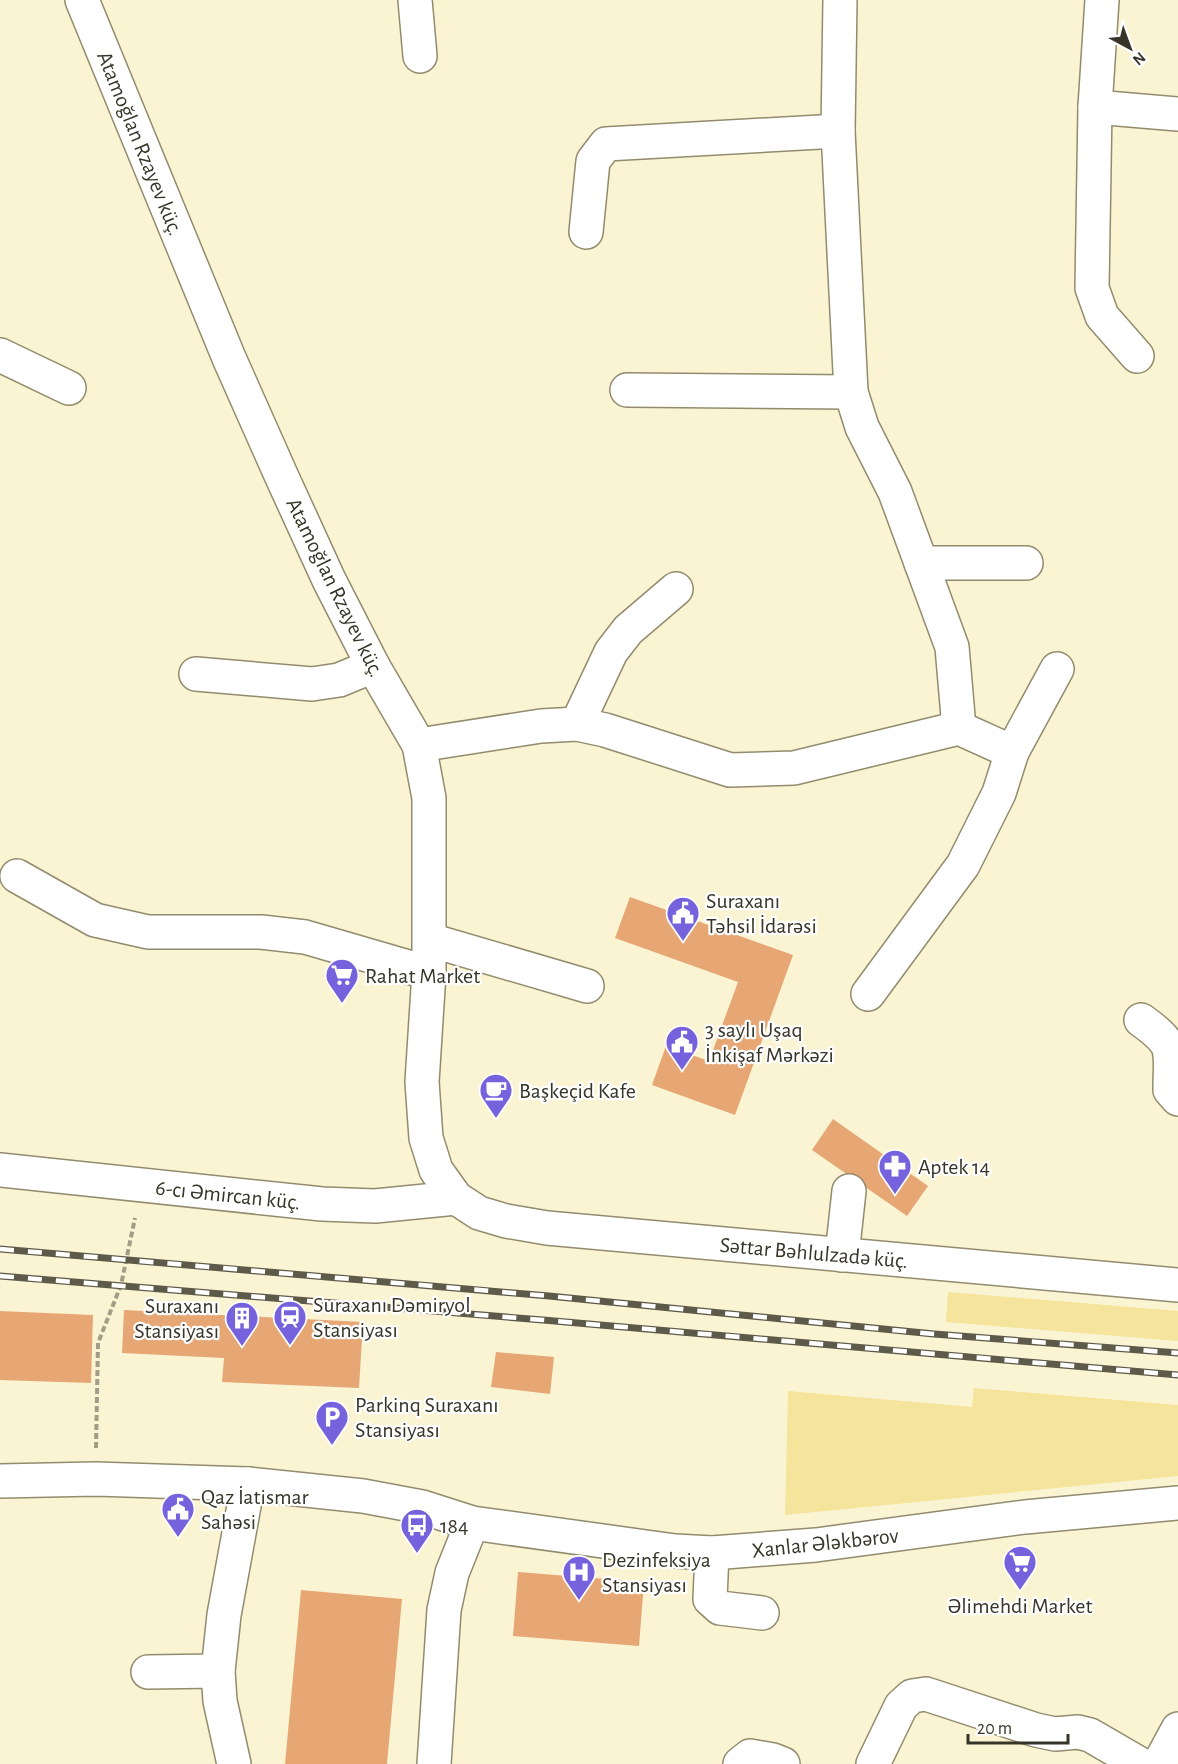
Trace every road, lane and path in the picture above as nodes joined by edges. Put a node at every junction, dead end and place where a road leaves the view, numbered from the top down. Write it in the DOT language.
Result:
graph roads {
  1 [pos="415,0"];
  2 [pos="840,0"];
  3 [pos="1102,0"];
  4 [pos="90,2"];
  5 [pos="420,56"];
  6 [pos="1095,107"];
  7 [pos="1178,114"];
  8 [pos="838,131"];
  9 [pos="586,232"];
  10 [pos="0,355"];
  11 [pos="1137,356"];
  12 [pos="69,388"];
  13 [pos="627,390"];
  14 [pos="850,392"];
  15 [pos="1026,562"];
  16 [pos="921,563"];
  17 [pos="676,589"];
  18 [pos="374,666"];
  19 [pos="1057,669"];
  20 [pos="196,674"];
  21 [pos="577,724"];
  22 [pos="959,728"];
  23 [pos="419,745"];
  24 [pos="1012,752"];
  25 [pos="17,876"];
  26 [pos="430,940"];
  27 [pos="429,973"];
  28 [pos="587,986"];
  29 [pos="868,994"];
  30 [pos="1141,1020"];
  31 [pos="1178,1099"];
  32 [pos="0,1170"];
  33 [pos="142,1185"];
  34 [pos="849,1191"];
  35 [pos="456,1198"];
  36 [pos="842,1255"];
  37 [pos="1178,1285"];
  38 [pos="96,1479"];
  39 [pos="0,1481"];
  40 [pos="248,1484"];
  41 [pos="1178,1503"];
  42 [pos="472,1523"];
  43 [pos="712,1553"];
  44 [pos="762,1613"];
  45 [pos="218,1671"];
  46 [pos="148,1672"];
  47 [pos="1178,1729"];
  48 [pos="234,1764"];
  49 [pos="434,1764"];
  50 [pos="740,1764"];
  51 [pos="783,1764"];
  52 [pos="873,1764"];
  53 [pos="1140,1764"];
  54 [pos="1159,1764"];
  1 -- 5 [label="street"];
  2 -- 8 [label="street"];
  3 -- 6 [label="street"];
  4 -- 18 [label="street, Atamoğlan Rzayev küç."];
  6 -- 7 [label="street"];
  6 -- 11 [label="street"];
  8 -- 9 [label="street"];
  8 -- 14 [label="street"];
  10 -- 12 [label="street"];
  13 -- 14 [label="street"];
  14 -- 16 [label="street"];
  15 -- 16 [label="street"];
  16 -- 22 [label="street"];
  17 -- 21 [label="street"];
  18 -- 20 [label="street"];
  18 -- 23 [label="street, Atamoğlan Rzayev küç."];
  19 -- 24 [label="street"];
  21 -- 22 [label="street"];
  21 -- 23 [label="street"];
  22 -- 24 [label="street"];
  23 -- 26 [label="street, Atamoğlan Rzayev küç."];
  24 -- 29 [label="street"];
  25 -- 27 [label="street"];
  26 -- 27 [label="street, Atamoğlan Rzayev küç."];
  26 -- 28 [label="street"];
  27 -- 35 [label="street, Atamoğlan Rzayev küç."];
  30 -- 31 [label="street"];
  32 -- 33 [label="street, 6-cı Əmircan küç."];
  33 -- 35 [label="street, 6-cı Əmircan küç."];
  33 -- 38 [label="path"];
  34 -- 36 [label="street"];
  35 -- 36 [label="street, Səttar Bəhlulzadə küç."];
  36 -- 37 [label="street, Səttar Bəhlulzadə küç."];
  38 -- 39 [label="street, Xanlar Ələkbərov"];
  38 -- 40 [label="street, Xanlar Ələkbərov"];
  40 -- 42 [label="street, Xanlar Ələkbərov"];
  40 -- 45 [label="street"];
  41 -- 43 [label="street, Xanlar Ələkbərov"];
  42 -- 43 [label="street, Xanlar Ələkbərov"];
  42 -- 49 [label="street"];
  43 -- 44 [label="street"];
  45 -- 46 [label="street"];
  45 -- 48 [label="street"];
  47 -- 54 [label="street"];
  50 -- 51 [label="street"];
  52 -- 53 [label="street"];
}
